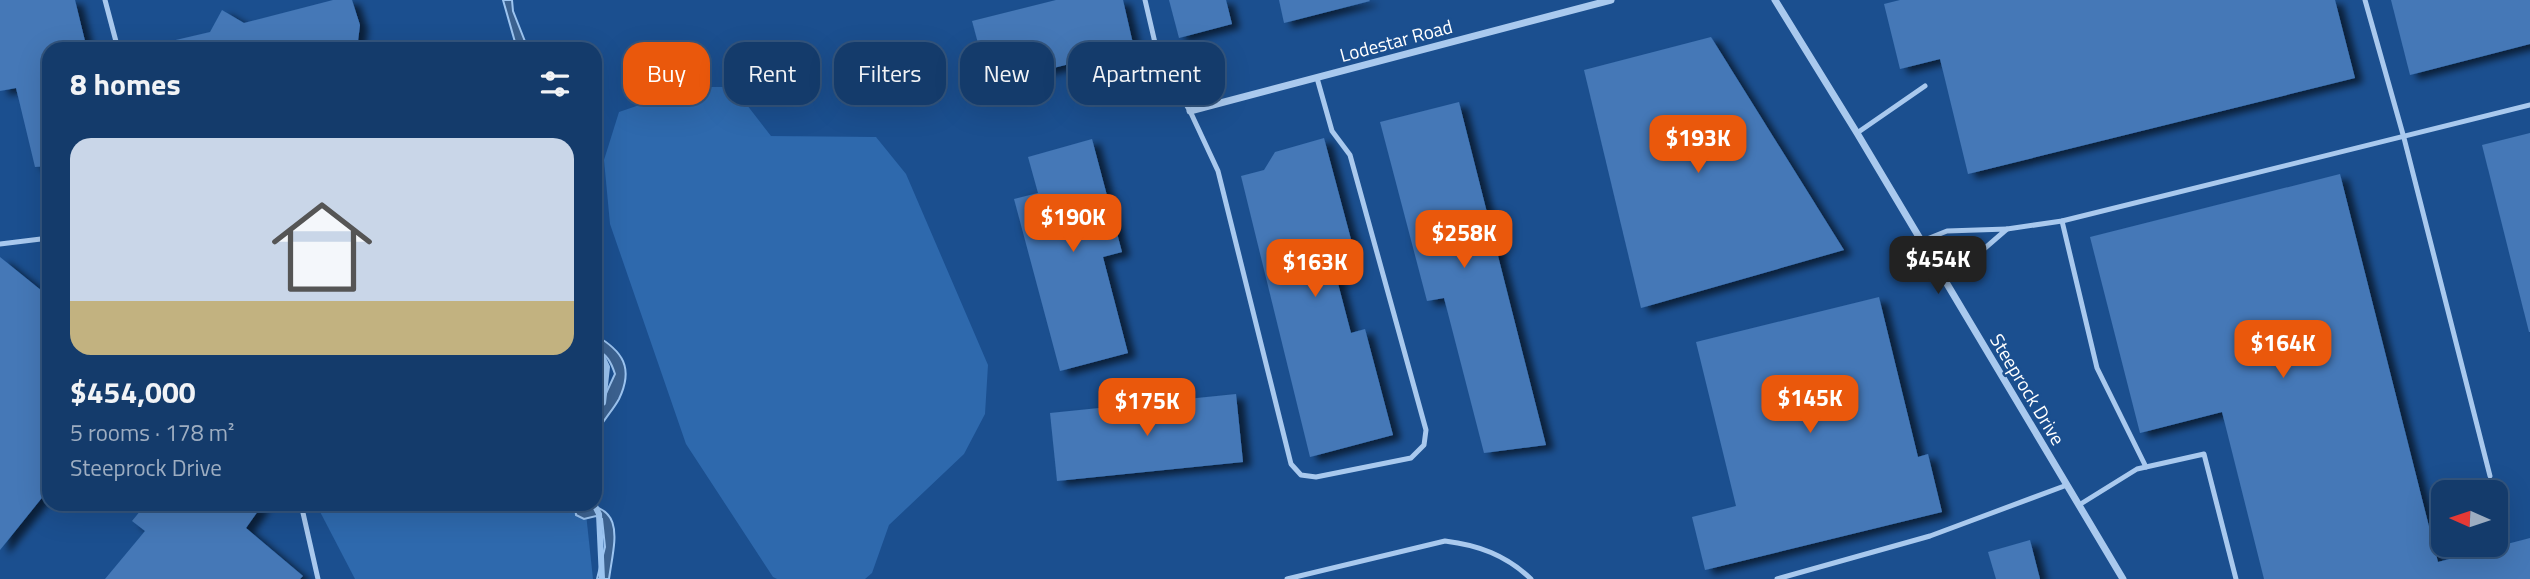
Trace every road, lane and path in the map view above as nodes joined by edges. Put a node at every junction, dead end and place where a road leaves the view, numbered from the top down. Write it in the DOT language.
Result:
graph roads {
  1 [pos="105,0"];
  2 [pos="1145,0"];
  3 [pos="1611,0"];
  4 [pos="1775,0"];
  5 [pos="2365,0"];
  6 [pos="116,42"];
  7 [pos="1317,78"];
  8 [pos="1925,86"];
  9 [pos="2530,106"];
  10 [pos="1190,111"];
  11 [pos="1857,133"];
  12 [pos="2404,138"];
  13 [pos="2062,221"];
  14 [pos="2007,229"];
  15 [pos="42,239"];
  16 [pos="1922,242"];
  17 [pos="0,244"];
  18 [pos="1946,282"];
  19 [pos="2146,467"];
  20 [pos="2490,476"];
  21 [pos="2067,485"];
  22 [pos="2079,505"];
  23 [pos="303,511"];
  24 [pos="318,579"];
  25 [pos="1287,579"];
  26 [pos="1531,579"];
  27 [pos="1777,579"];
  28 [pos="2123,579"];
  29 [pos="2236,579"];
  1 -- 6 [label="lane"];
  2 -- 10 [label="lane"];
  3 -- 7 [label="street, Lodestar Road"];
  4 -- 11 [label="street, Steeprock Drive"];
  5 -- 12 [label="lane"];
  7 -- 10 [label="street, Lodestar Road"];
  7 -- 10 [label="lane"];
  8 -- 11 [label="lane"];
  9 -- 12 [label="lane"];
  11 -- 16 [label="street, Steeprock Drive"];
  12 -- 13 [label="lane"];
  12 -- 20 [label="lane"];
  13 -- 14 [label="lane"];
  13 -- 19 [label="lane"];
  14 -- 16 [label="lane"];
  14 -- 18 [label="lane"];
  15 -- 17 [label="lane"];
  16 -- 18 [label="street, Steeprock Drive"];
  18 -- 21 [label="street, Steeprock Drive"];
  19 -- 22 [label="lane"];
  19 -- 29 [label="lane"];
  21 -- 22 [label="street, Steeprock Drive"];
  21 -- 27 [label="lane"];
  22 -- 28 [label="street, Steeprock Drive"];
  23 -- 24 [label="lane"];
  25 -- 26 [label="lane"];
}
